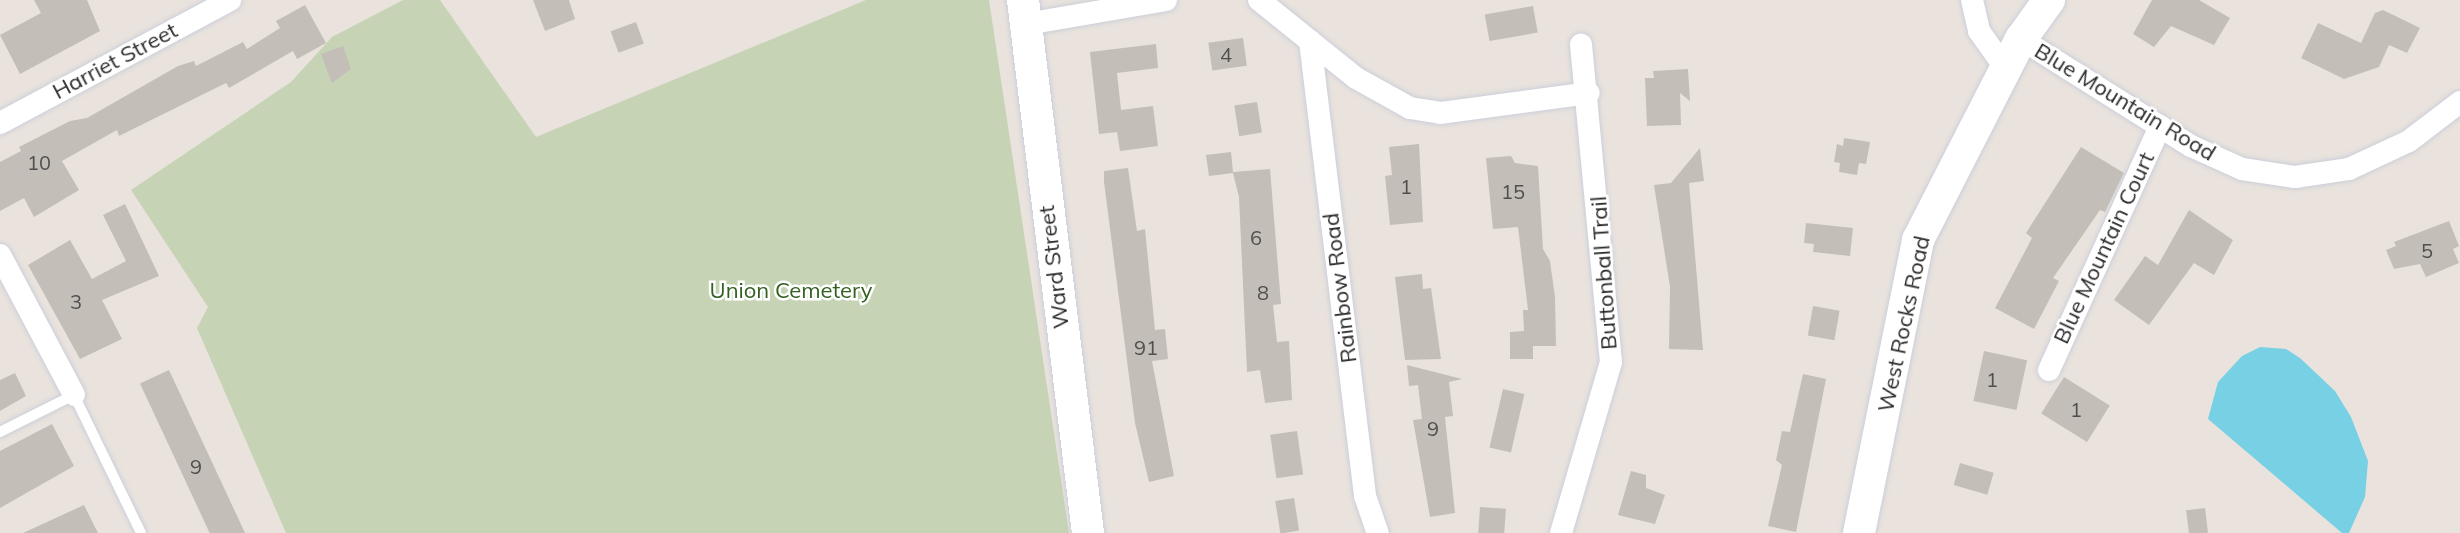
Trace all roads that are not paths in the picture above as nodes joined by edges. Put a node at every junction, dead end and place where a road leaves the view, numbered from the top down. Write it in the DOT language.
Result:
graph roads {
  1 [pos="230,0"];
  2 [pos="1166,0"];
  3 [pos="1259,0"];
  4 [pos="1972,0"];
  5 [pos="2049,0"];
  6 [pos="1024,12"];
  7 [pos="2021,39"];
  8 [pos="1310,41"];
  9 [pos="1581,44"];
  10 [pos="2006,69"];
  11 [pos="1589,93"];
  12 [pos="2460,102"];
  13 [pos="0,123"];
  14 [pos="2160,126"];
  15 [pos="0,255"];
  16 [pos="2049,370"];
  17 [pos="74,395"];
  18 [pos="0,432"];
  19 [pos="141,533"];
  20 [pos="1088,533"];
  21 [pos="1378,533"];
  22 [pos="1561,533"];
  23 [pos="1859,533"];
  1 -- 13 [label="street, Harriet Street"];
  2 -- 6 [label="street"];
  3 -- 8 [label="street"];
  4 -- 10 [label="street, Blue Mountain Road"];
  5 -- 7 [label="main road, West Rocks Road"];
  6 -- 20 [label="main road, Ward Street"];
  7 -- 10 [label="main road, West Rocks Road"];
  7 -- 14 [label="street, Blue Mountain Road"];
  8 -- 11 [label="street"];
  8 -- 21 [label="street, Rainbow Road"];
  9 -- 11 [label="street, Buttonball Trail"];
  10 -- 23 [label="main road, West Rocks Road"];
  11 -- 22 [label="street, Buttonball Trail"];
  12 -- 14 [label="street, Blue Mountain Road"];
  14 -- 16 [label="street, Blue Mountain Court"];
  15 -- 17 [label="street"];
  17 -- 18 [label="lane"];
  17 -- 19 [label="lane"];
}
